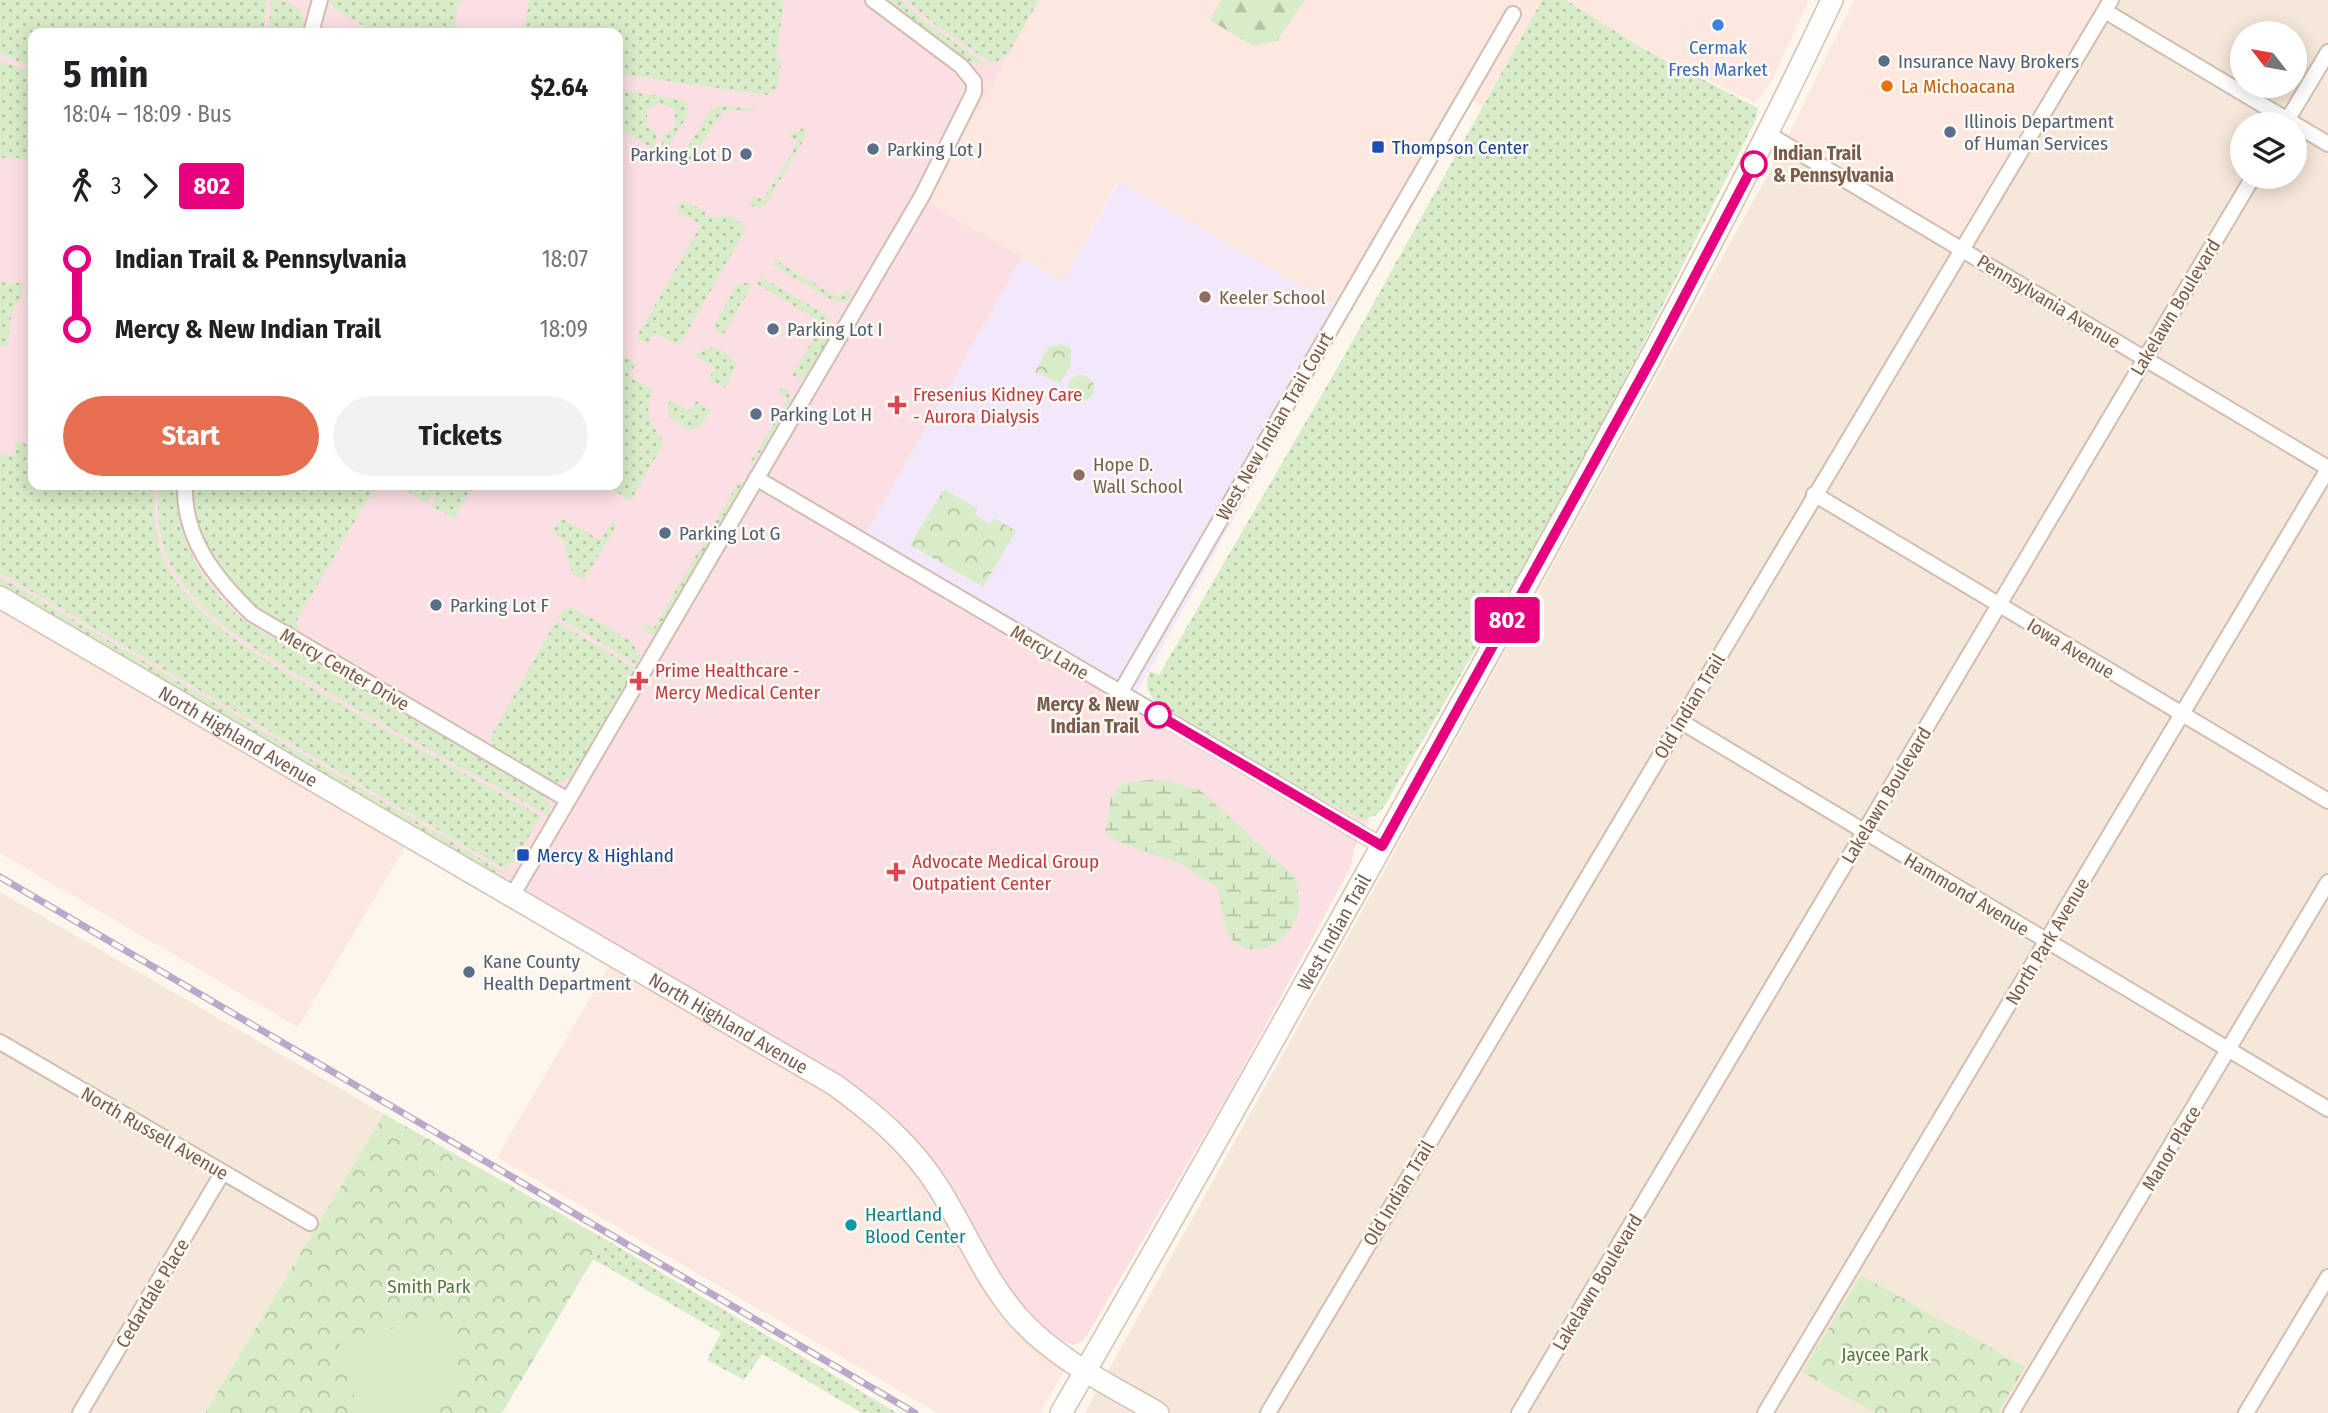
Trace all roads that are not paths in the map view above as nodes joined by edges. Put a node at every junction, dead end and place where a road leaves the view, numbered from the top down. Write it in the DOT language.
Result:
graph roads {
  1 [pos="304,0"];
  2 [pos="873,0"];
  3 [pos="1832,0"];
  4 [pos="319,4"];
  5 [pos="2108,5"];
  6 [pos="1513,14"];
  7 [pos="312,28"];
  8 [pos="2328,52"];
  9 [pos="2271,112"];
  10 [pos="2292,112"];
  11 [pos="2307,133"];
  12 [pos="1768,134"];
  13 [pos="2328,144"];
  14 [pos="2246,189"];
  15 [pos="1962,248"];
  16 [pos="2144,358"];
  17 [pos="2328,469"];
  18 [pos="756,478"];
  19 [pos="186,490"];
  20 [pos="1814,494"];
  21 [pos="0,597"];
  22 [pos="1998,604"];
  23 [pos="1119,693"];
  24 [pos="2183,714"];
  25 [pos="1680,721"];
  26 [pos="568,800"];
  27 [pos="2328,801"];
  28 [pos="1864,832"];
  29 [pos="1382,846"];
  30 [pos="2328,882"];
  31 [pos="512,896"];
  32 [pos="2047,942"];
  33 [pos="0,1042"];
  34 [pos="2229,1051"];
  35 [pos="2328,1110"];
  36 [pos="223,1172"];
  37 [pos="310,1223"];
  38 [pos="2328,1277"];
  39 [pos="1085,1371"];
  40 [pos="80,1413"];
  41 [pos="1060,1413"];
  42 [pos="1158,1413"];
  43 [pos="1268,1413"];
  44 [pos="1519,1413"];
  45 [pos="1765,1413"];
  46 [pos="2011,1413"];
  47 [pos="2246,1413"];
  1 -- 4 [label="street"];
  2 -- 18 [label="street"];
  3 -- 12 [label="main road, West Indian Trail"];
  4 -- 7 [label="street"];
  5 -- 9 [label="street"];
  5 -- 15 [label="street, Old Indian Trail"];
  6 -- 23 [label="street, West New Indian Trail Court"];
  8 -- 10 [label="street"];
  11 -- 13 [label="street"];
  12 -- 15 [label="street, Pennsylvania Avenue"];
  12 -- 29 [label="main road, West Indian Trail"];
  14 -- 16 [label="street, Lakelawn Boulevard"];
  15 -- 16 [label="street, Pennsylvania Avenue"];
  15 -- 20 [label="street, Old Indian Trail"];
  16 -- 17 [label="street, Pennsylvania Avenue"];
  16 -- 22 [label="street, Lakelawn Boulevard"];
  17 -- 24 [label="street, North Park Avenue"];
  18 -- 23 [label="street, Mercy Lane"];
  18 -- 26 [label="street"];
  19 -- 26 [label="street, Mercy Center Drive"];
  20 -- 22 [label="street, Iowa Avenue"];
  20 -- 25 [label="street, Old Indian Trail"];
  21 -- 31 [label="main road, North Highland Avenue"];
  22 -- 24 [label="street, Iowa Avenue"];
  22 -- 28 [label="street, Lakelawn Boulevard"];
  23 -- 29 [label="street, Mercy Lane"];
  24 -- 27 [label="street, Iowa Avenue"];
  24 -- 32 [label="street, North Park Avenue"];
  25 -- 28 [label="street, Hammond Avenue"];
  25 -- 43 [label="street, Old Indian Trail"];
  26 -- 31 [label="street"];
  28 -- 32 [label="street, Hammond Avenue"];
  28 -- 44 [label="street, Lakelawn Boulevard"];
  29 -- 39 [label="main road, West Indian Trail"];
  30 -- 34 [label="street, Manor Place"];
  31 -- 39 [label="main road, North Highland Avenue"];
  32 -- 34 [label="street, Hammond Avenue"];
  32 -- 45 [label="street, North Park Avenue"];
  33 -- 36 [label="street, North Russell Avenue"];
  34 -- 35 [label="street, Hammond Avenue"];
  34 -- 46 [label="street, Manor Place"];
  36 -- 37 [label="street, North Russell Avenue"];
  36 -- 40 [label="street, Cedardale Place"];
  38 -- 47 [label="street"];
  39 -- 41 [label="main road, West Indian Trail"];
  39 -- 42 [label="main road, North Highland Avenue"];
}
